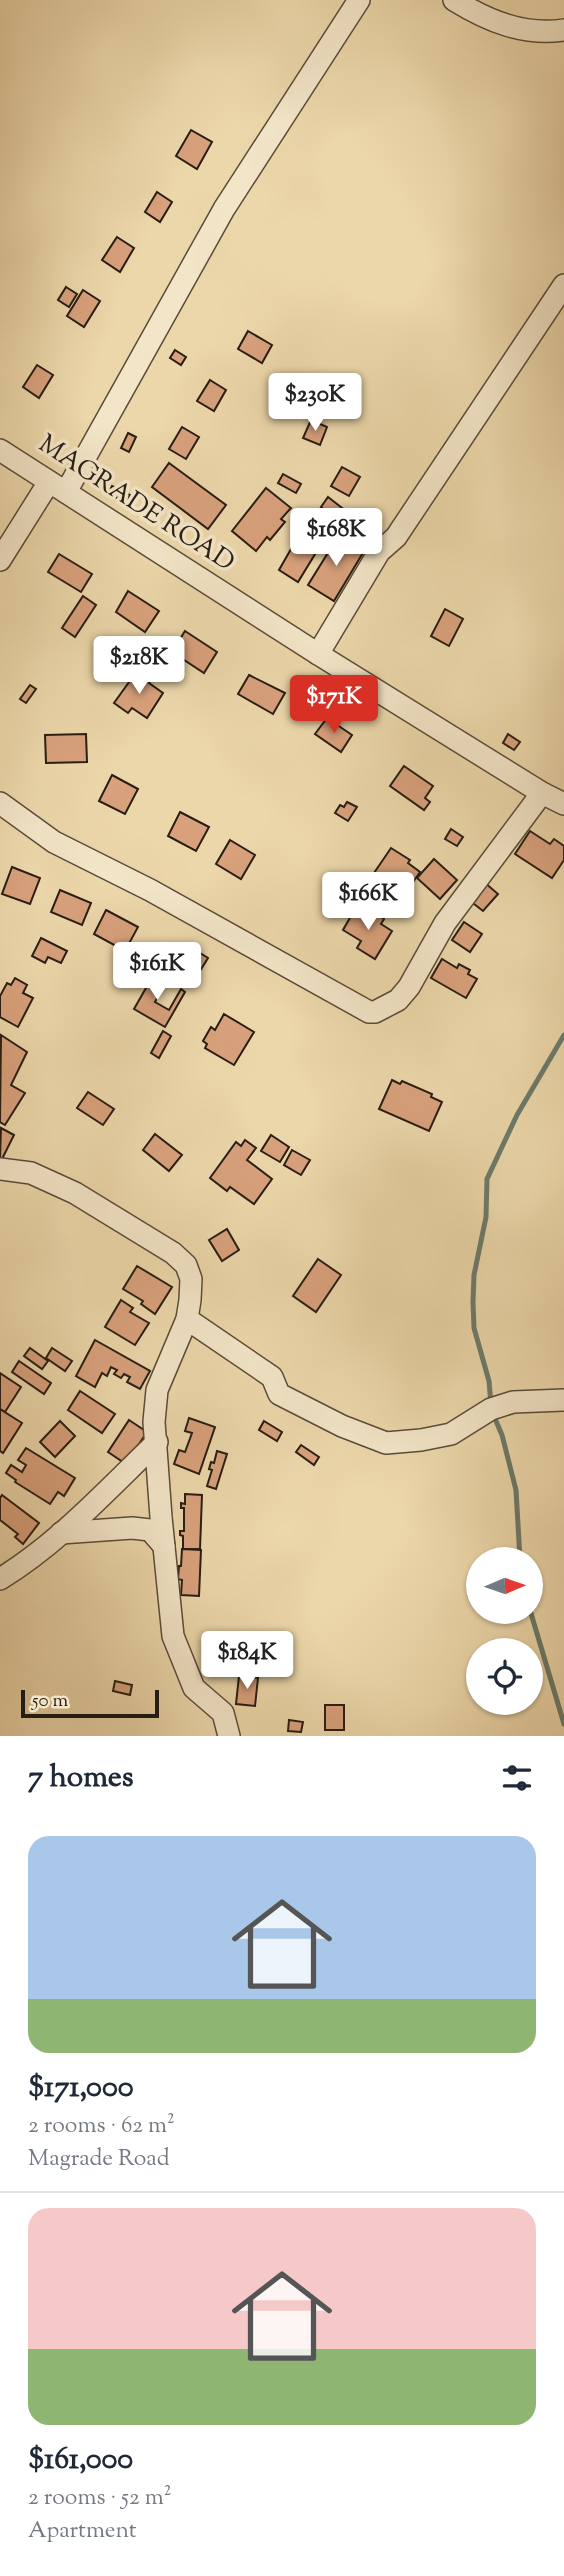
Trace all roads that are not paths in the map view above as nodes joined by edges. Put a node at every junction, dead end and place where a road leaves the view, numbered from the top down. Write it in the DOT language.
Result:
graph roads {
  1 [pos="359,0"];
  2 [pos="454,0"];
  3 [pos="564,30"];
  4 [pos="564,285"];
  5 [pos="0,450"];
  6 [pos="58,487"];
  7 [pos="0,560"];
  8 [pos="318,654"];
  9 [pos="542,793"];
  10 [pos="0,803"];
  11 [pos="564,804"];
  12 [pos="0,1169"];
  13 [pos="187,1319"];
  14 [pos="564,1400"];
  15 [pos="156,1442"];
  16 [pos="61,1533"];
  17 [pos="164,1546"];
  18 [pos="0,1578"];
  19 [pos="229,1736"];
  20 [pos="236,1736"];
  21 [pos="246,1736"];
  1 -- 6 [label="street"];
  2 -- 3 [label="street"];
  4 -- 8 [label="street"];
  5 -- 6 [label="street, MAGRADE ROAD"];
  6 -- 7 [label="street"];
  6 -- 8 [label="street, MAGRADE ROAD"];
  8 -- 9 [label="street, MAGRADE ROAD"];
  9 -- 10 [label="street"];
  9 -- 11 [label="street, MAGRADE ROAD"];
  12 -- 13 [label="street"];
  13 -- 14 [label="street"];
  13 -- 15 [label="street"];
  15 -- 16 [label="street"];
  15 -- 17 [label="street"];
  16 -- 17 [label="street"];
  16 -- 18 [label="street"];
  17 -- 19 [label="street"];
  20 -- 21 [label="street"];
}
